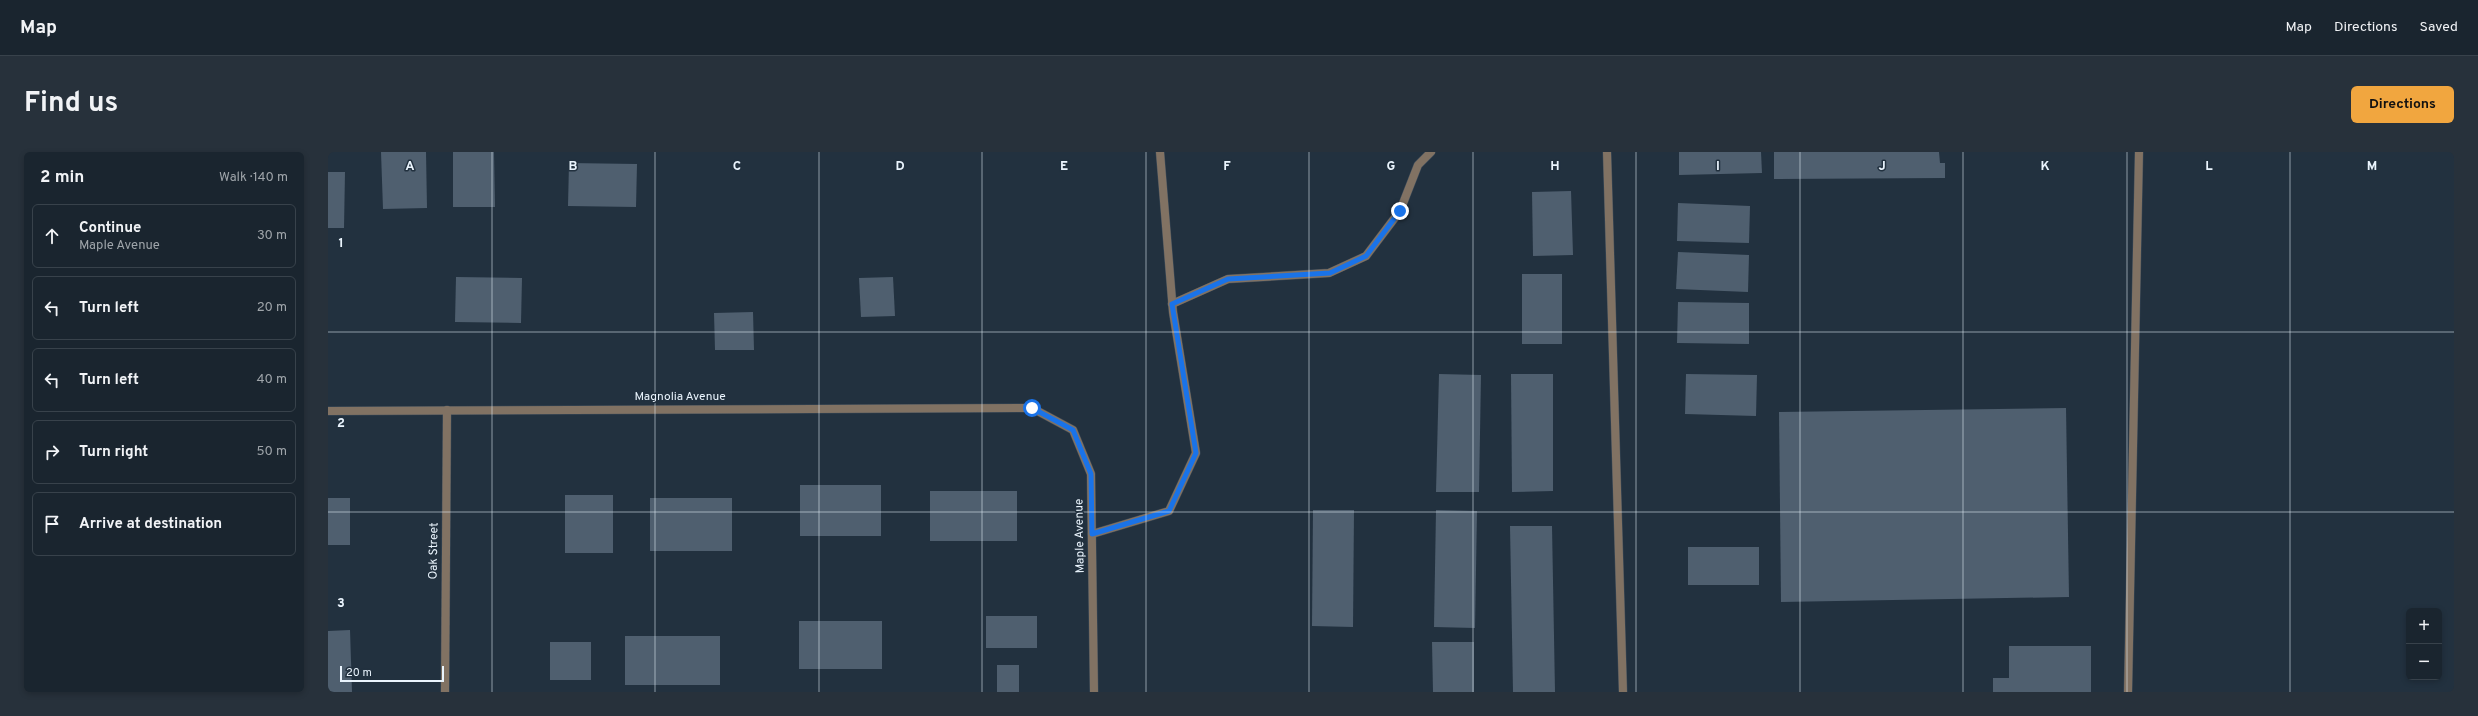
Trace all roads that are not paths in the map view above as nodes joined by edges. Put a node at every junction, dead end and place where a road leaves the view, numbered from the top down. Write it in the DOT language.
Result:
graph roads {
  1 [pos="1160,152"];
  2 [pos="1430,152"];
  3 [pos="1607,152"];
  4 [pos="2139,152"];
  5 [pos="1172,304"];
  6 [pos="1032,408"];
  7 [pos="447,410"];
  8 [pos="328,411"];
  9 [pos="1092,534"];
  10 [pos="444,692"];
  11 [pos="1094,692"];
  12 [pos="1623,692"];
  13 [pos="2128,692"];
  1 -- 5 [label="street"];
  2 -- 5 [label="street"];
  3 -- 12 [label="street"];
  4 -- 13 [label="street"];
  5 -- 9 [label="street"];
  6 -- 7 [label="street, Magnolia Avenue"];
  6 -- 9 [label="street, Maple Avenue"];
  7 -- 8 [label="street, Magnolia Avenue"];
  7 -- 10 [label="street, Oak Street"];
  9 -- 11 [label="street, Maple Avenue"];
}
